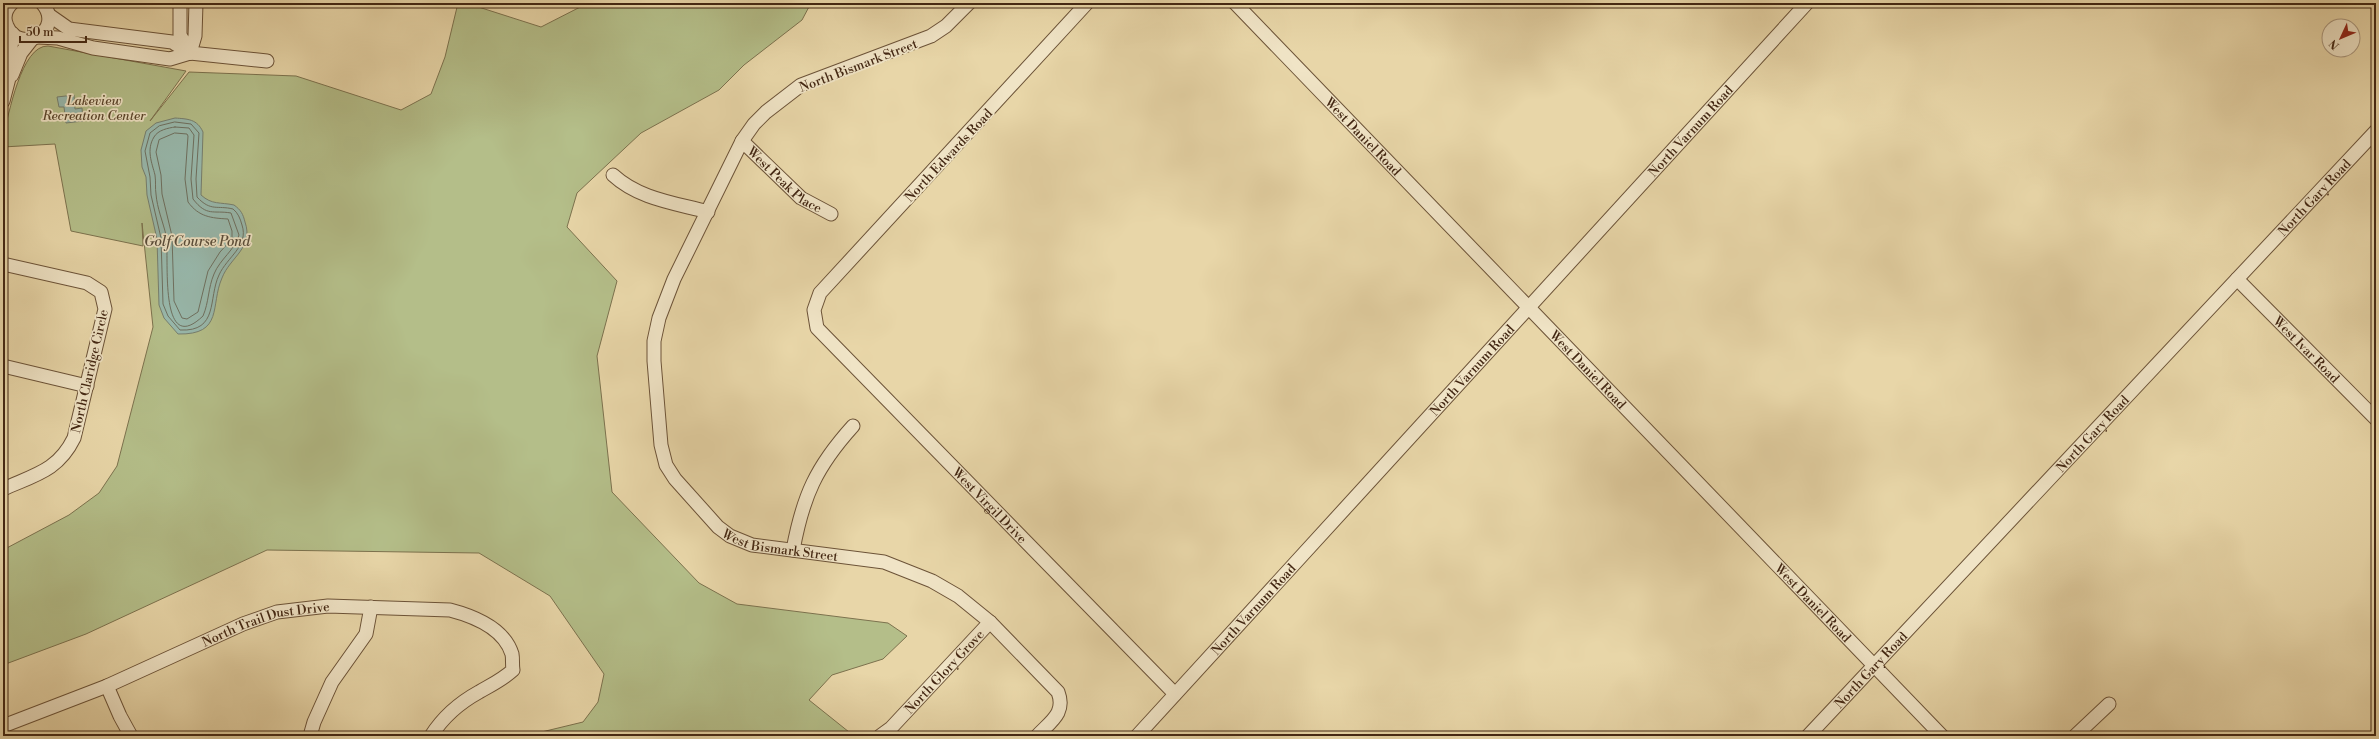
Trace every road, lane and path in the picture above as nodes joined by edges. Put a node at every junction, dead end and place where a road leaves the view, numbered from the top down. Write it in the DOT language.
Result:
graph roads {
  1 [pos="12,3"];
  2 [pos="180,3"];
  3 [pos="196,3"];
  4 [pos="969,3"];
  5 [pos="1087,3"];
  6 [pos="1235,3"];
  7 [pos="1807,3"];
  8 [pos="44,6"];
  9 [pos="4,21"];
  10 [pos="13,34"];
  11 [pos="35,38"];
  12 [pos="190,53"];
  13 [pos="267,61"];
  14 [pos="9,78"];
  15 [pos="3,101"];
  16 [pos="2376,131"];
  17 [pos="742,141"];
  18 [pos="613,175"];
  19 [pos="708,212"];
  20 [pos="831,214"];
  21 [pos="3,264"];
  22 [pos="674,279"];
  23 [pos="2237,279"];
  24 [pos="1528,308"];
  25 [pos="814,310"];
  26 [pos="3,366"];
  27 [pos="87,386"];
  28 [pos="2376,419"];
  29 [pos="852,426"];
  30 [pos="3,489"];
  31 [pos="793,550"];
  32 [pos="371,607"];
  33 [pos="990,622"];
  34 [pos="1873,665"];
  35 [pos="107,686"];
  36 [pos="1175,694"];
  37 [pos="2109,704"];
  38 [pos="3,727"];
  39 [pos="6,736"];
  40 [pos="131,736"];
  41 [pos="310,736"];
  42 [pos="430,736"];
  43 [pos="880,736"];
  44 [pos="1037,736"];
  45 [pos="1137,736"];
  46 [pos="1808,736"];
  47 [pos="1942,736"];
  48 [pos="2075,736"];
  1 -- 9 [label="street"];
  2 -- 12 [label="street"];
  3 -- 12 [label="street"];
  4 -- 17 [label="street, North Bismark Street"];
  5 -- 25 [label="street, North Edwards Road"];
  6 -- 24 [label="street, West Daniel Road"];
  7 -- 24 [label="street, North Varnum Road"];
  8 -- 11 [label="street"];
  8 -- 12 [label="street"];
  9 -- 10 [label="street"];
  10 -- 11 [label="street"];
  10 -- 14 [label="street"];
  11 -- 12 [label="street"];
  11 -- 14 [label="street"];
  12 -- 13 [label="street"];
  14 -- 15 [label="street"];
  16 -- 23 [label="street, North Gary Road"];
  17 -- 19 [label="street, North Bismark Street"];
  17 -- 20 [label="street, West Peak Place"];
  18 -- 19 [label="street"];
  19 -- 22 [label="street, North Bismark Street"];
  21 -- 27 [label="street, North Claridge Circle"];
  22 -- 31 [label="street, West Bismark Street"];
  23 -- 28 [label="street, West Ivar Road"];
  23 -- 34 [label="street, North Gary Road"];
  24 -- 34 [label="street, West Daniel Road"];
  24 -- 36 [label="street, North Varnum Road"];
  25 -- 36 [label="street, West Virgil Drive"];
  26 -- 27 [label="street"];
  27 -- 30 [label="street, North Claridge Circle"];
  29 -- 31 [label="street"];
  31 -- 33 [label="street, West Bismark Street"];
  32 -- 35 [label="street, North Trail Dust Drive"];
  32 -- 41 [label="street"];
  32 -- 42 [label="street, North Trail Dust Drive"];
  33 -- 43 [label="street, North Glory Grove"];
  33 -- 44 [label="street, West Bismark Street"];
  34 -- 46 [label="street, North Gary Road"];
  34 -- 47 [label="street, West Daniel Road"];
  35 -- 38 [label="street, North Trail Dust Drive"];
  35 -- 40 [label="street"];
  36 -- 45 [label="street, North Varnum Road"];
  37 -- 48 [label="street"];
  38 -- 39 [label="street"];
}
